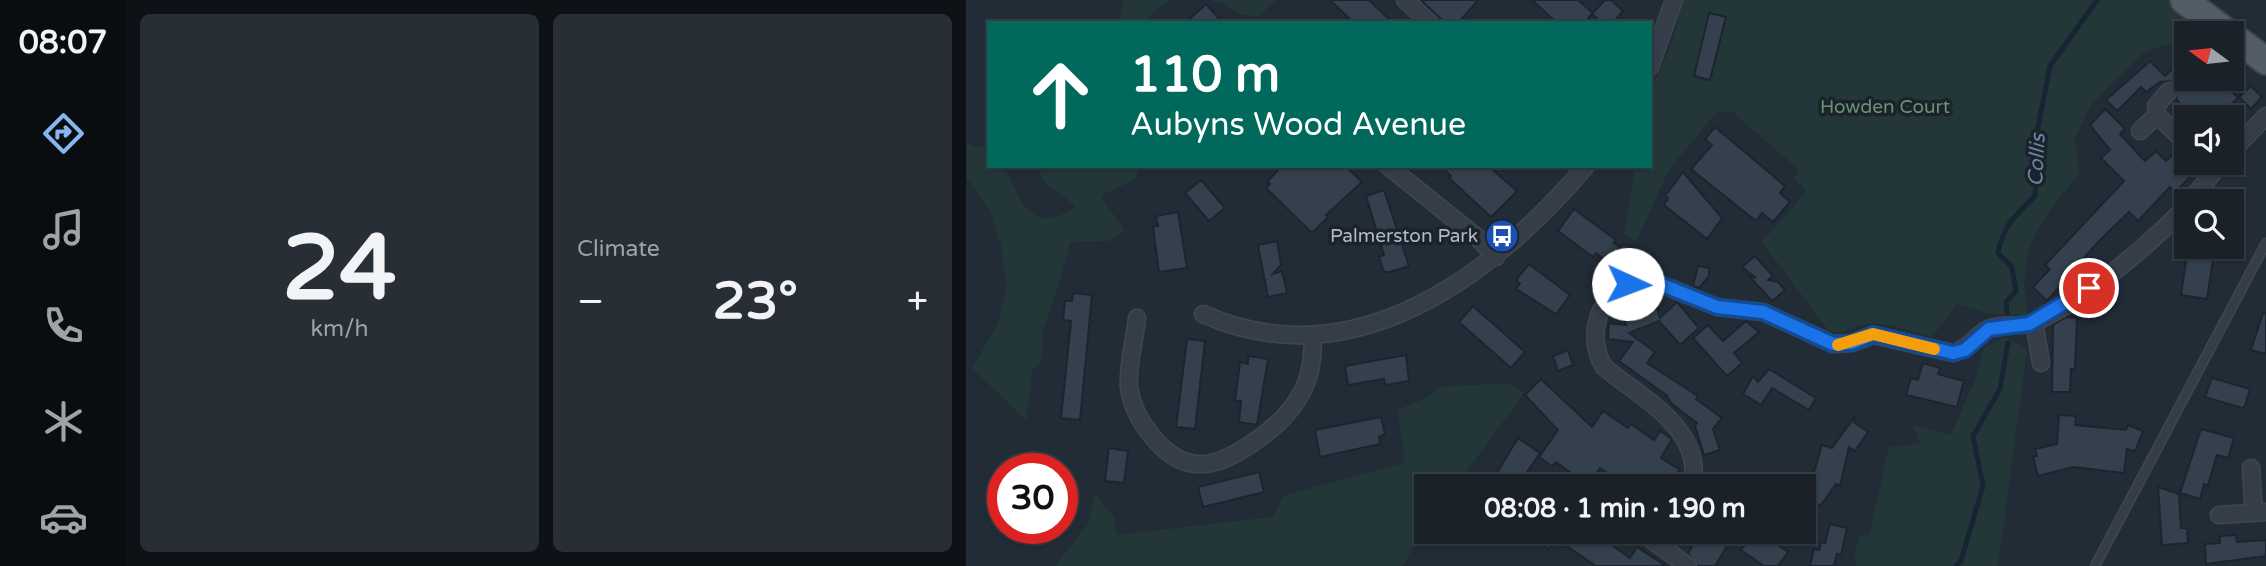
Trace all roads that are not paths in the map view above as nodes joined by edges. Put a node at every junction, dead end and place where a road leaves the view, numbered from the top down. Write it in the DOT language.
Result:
graph roads {
  1 [pos="1405,0"];
  2 [pos="1674,0"];
  3 [pos="2183,0"];
  4 [pos="1428,21"];
  5 [pos="2212,21"];
  6 [pos="2244,44"];
  7 [pos="1652,61"];
  8 [pos="2266,61"];
  9 [pos="2169,91"];
  10 [pos="2157,115"];
  11 [pos="2266,116"];
  12 [pos="2140,131"];
  13 [pos="2174,131"];
  14 [pos="2244,139"];
  15 [pos="1390,168"];
  16 [pos="1584,168"];
  17 [pos="2174,217"];
  18 [pos="2266,243"];
  19 [pos="1496,257"];
  20 [pos="1203,314"];
  21 [pos="1137,318"];
  22 [pos="2034,322"];
  23 [pos="1313,335"];
  24 [pos="2041,363"];
  25 [pos="2251,468"];
  26 [pos="1692,474"];
  27 [pos="2260,513"];
  28 [pos="2219,515"];
  29 [pos="1667,544"];
  30 [pos="1688,566"];
  31 [pos="2095,566"];
  1 -- 4 [label="street"];
  2 -- 7 [label="street"];
  3 -- 5 [label="main road"];
  6 -- 8 [label="main road"];
  9 -- 10 [label="street"];
  10 -- 12 [label="street"];
  10 -- 13 [label="street"];
  11 -- 14 [label="street"];
  15 -- 19 [label="street"];
  16 -- 19 [label="street"];
  17 -- 22 [label="street"];
  18 -- 31 [label="lane"];
  19 -- 23 [label="street"];
  20 -- 23 [label="street"];
  21 -- 23 [label="street"];
  22 -- 24 [label="street"];
  22 -- 26 [label="street"];
  25 -- 27 [label="street"];
  27 -- 28 [label="street"];
  29 -- 30 [label="street"];
}
